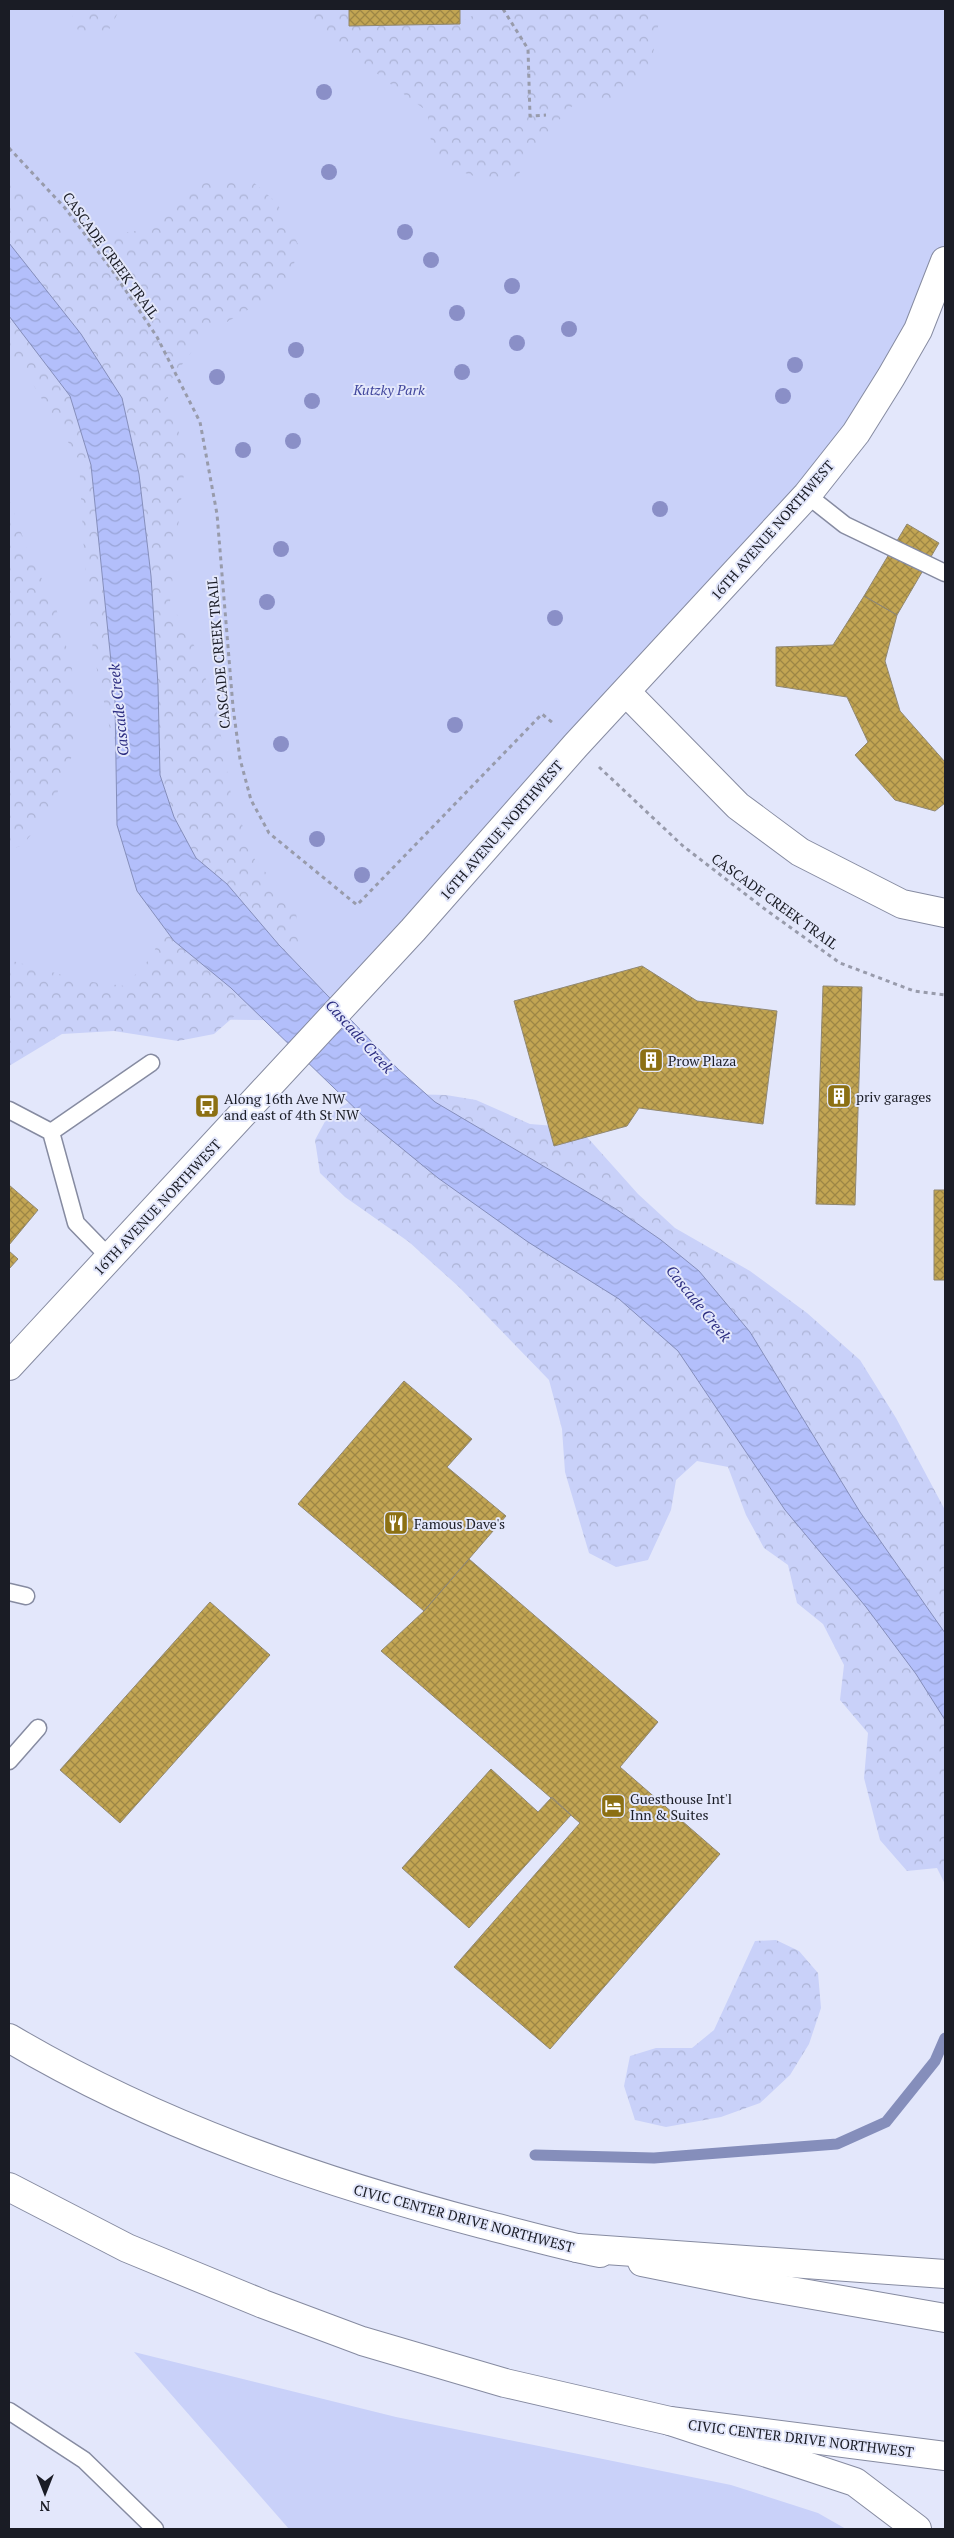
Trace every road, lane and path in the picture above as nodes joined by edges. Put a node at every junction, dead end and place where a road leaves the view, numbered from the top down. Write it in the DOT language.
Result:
graph roads {
  1 [pos="503,9"];
  2 [pos="546,115"];
  3 [pos="9,148"];
  4 [pos="945,261"];
  5 [pos="807,495"];
  6 [pos="945,572"];
  7 [pos="626,692"];
  8 [pos="542,714"];
  9 [pos="616,783"];
  10 [pos="945,912"];
  11 [pos="945,995"];
  12 [pos="151,1063"];
  13 [pos="9,1110"];
  14 [pos="51,1132"];
  15 [pos="110,1258"];
  16 [pos="9,1366"];
  17 [pos="9,1592"];
  18 [pos="26,1596"];
  19 [pos="38,1728"];
  20 [pos="9,1761"];
  21 [pos="9,2038"];
  22 [pos="9,2188"];
  23 [pos="577,2248"];
  24 [pos="945,2274"];
  25 [pos="945,2318"];
  26 [pos="9,2411"];
  27 [pos="670,2421"];
  28 [pos="945,2456"];
  29 [pos="155,2529"];
  30 [pos="917,2529"];
  1 -- 2 [label="path"];
  3 -- 8 [label="path, CASCADE CREEK TRAIL"];
  4 -- 5 [label="main road, 16TH AVENUE NORTHWEST"];
  5 -- 6 [label="lane"];
  5 -- 7 [label="main road, 16TH AVENUE NORTHWEST"];
  7 -- 10 [label="main road"];
  7 -- 15 [label="main road, 16TH AVENUE NORTHWEST"];
  9 -- 11 [label="path, CASCADE CREEK TRAIL"];
  12 -- 14 [label="lane"];
  13 -- 14 [label="lane"];
  14 -- 15 [label="lane"];
  15 -- 16 [label="main road, 16TH AVENUE NORTHWEST"];
  17 -- 18 [label="lane"];
  19 -- 20 [label="lane"];
  21 -- 23 [label="main road, CIVIC CENTER DRIVE NORTHWEST"];
  22 -- 27 [label="main road, CIVIC CENTER DRIVE NORTHWEST"];
  23 -- 24 [label="main road"];
  23 -- 25 [label="main road, CIVIC CENTER DRIVE NORTHWEST"];
  26 -- 29 [label="lane"];
  27 -- 28 [label="main road, CIVIC CENTER DRIVE NORTHWEST"];
  27 -- 30 [label="main road"];
}
